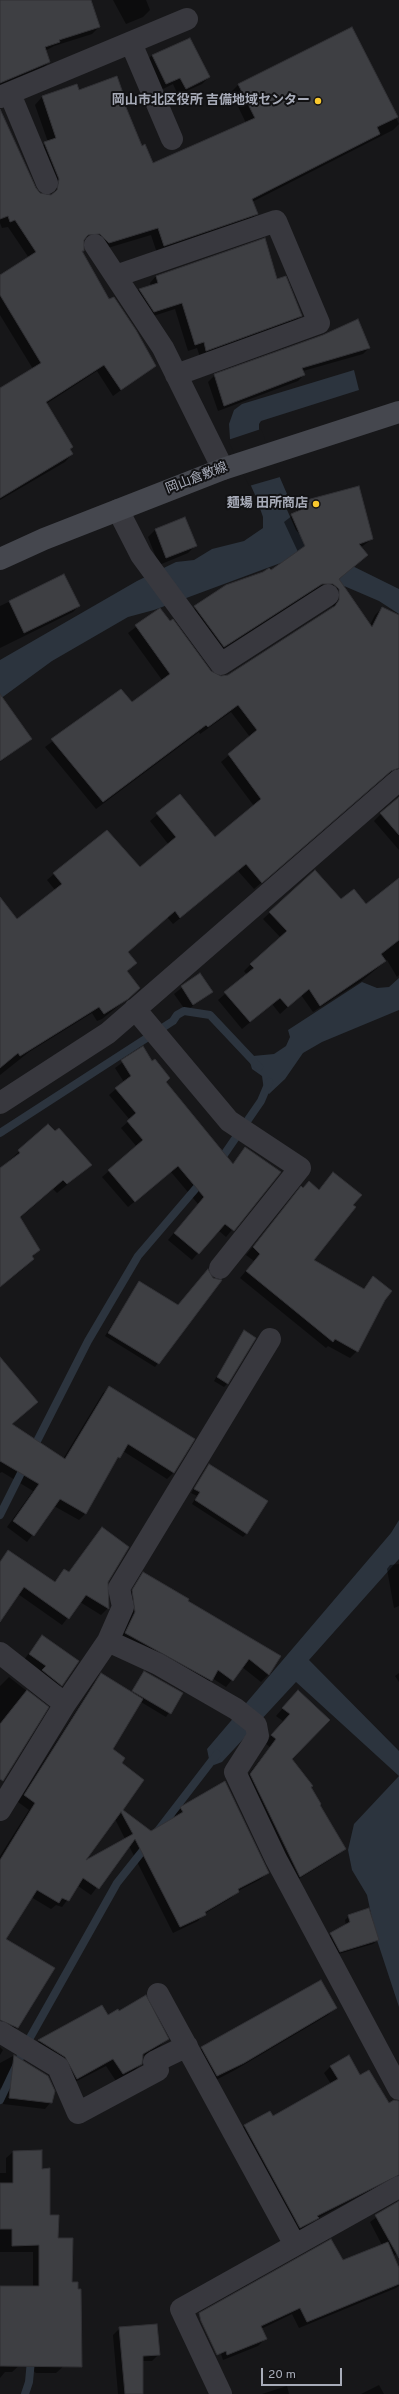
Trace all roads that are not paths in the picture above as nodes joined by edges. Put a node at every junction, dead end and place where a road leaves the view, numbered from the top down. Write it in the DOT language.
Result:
graph roads {
  1 [pos="187,19"];
  2 [pos="131,43"];
  3 [pos="5,96"];
  4 [pos="172,139"];
  5 [pos="47,182"];
  6 [pos="95,245"];
  7 [pos="116,276"];
  8 [pos="176,375"];
  9 [pos="399,412"];
  10 [pos="231,466"];
  11 [pos="118,510"];
  12 [pos="0,559"];
  13 [pos="328,594"];
  14 [pos="399,780"];
  15 [pos="135,1009"];
  16 [pos="0,1103"];
  17 [pos="220,1268"];
  18 [pos="270,1339"];
  19 [pos="108,1641"];
  20 [pos="0,1653"];
  21 [pos="65,1704"];
  22 [pos="0,1810"];
  23 [pos="158,1994"];
  24 [pos="0,2032"];
  25 [pos="187,2046"];
  26 [pos="399,2089"];
  27 [pos="399,2187"];
  28 [pos="295,2245"];
  29 [pos="221,2394"];
  1 -- 2 [label="street"];
  2 -- 3 [label="street"];
  2 -- 4 [label="street"];
  3 -- 5 [label="street"];
  6 -- 7 [label="street"];
  7 -- 8 [label="street"];
  7 -- 8 [label="street"];
  8 -- 10 [label="street"];
  9 -- 10 [label="main road, 岡山倉敷線"];
  10 -- 11 [label="main road, 岡山倉敷線"];
  11 -- 12 [label="main road, 岡山倉敷線"];
  11 -- 13 [label="street"];
  14 -- 15 [label="street"];
  15 -- 16 [label="street"];
  15 -- 17 [label="street"];
  18 -- 19 [label="street"];
  19 -- 21 [label="street"];
  19 -- 26 [label="street"];
  20 -- 21 [label="street"];
  21 -- 22 [label="street"];
  23 -- 25 [label="street"];
  24 -- 25 [label="street"];
  25 -- 28 [label="street"];
  27 -- 28 [label="street"];
  28 -- 29 [label="street"];
}
